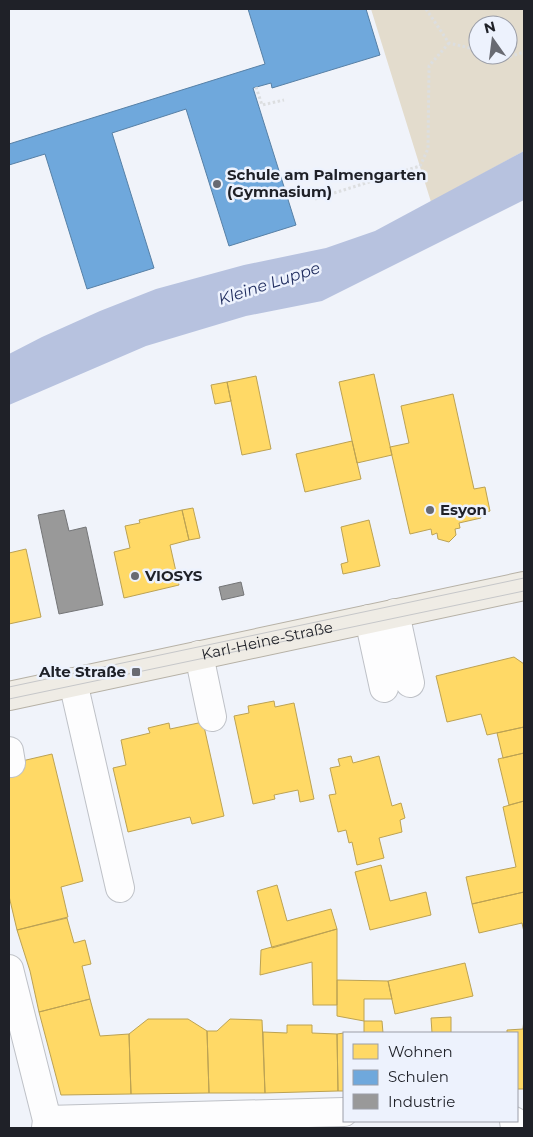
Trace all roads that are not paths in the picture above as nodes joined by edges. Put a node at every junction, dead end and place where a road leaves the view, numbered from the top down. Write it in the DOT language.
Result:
graph roads {
  1 [pos="524,586"];
  2 [pos="382,616"];
  3 [pos="206,654"];
  4 [pos="73,682"];
  5 [pos="397,685"];
  6 [pos="9,696"];
  7 [pos="219,715"];
  8 [pos="120,888"];
  9 [pos="9,969"];
  10 [pos="343,1112"];
  11 [pos="47,1124"];
  1 -- 2 [label="main road, Karl-Heine-Straße"];
  2 -- 3 [label="main road, Karl-Heine-Straße"];
  2 -- 5 [label="street"];
  3 -- 4 [label="main road, Karl-Heine-Straße"];
  3 -- 7 [label="street"];
  4 -- 6 [label="main road, Karl-Heine-Straße"];
  4 -- 8 [label="street"];
  9 -- 11 [label="street"];
  10 -- 11 [label="street"];
}
